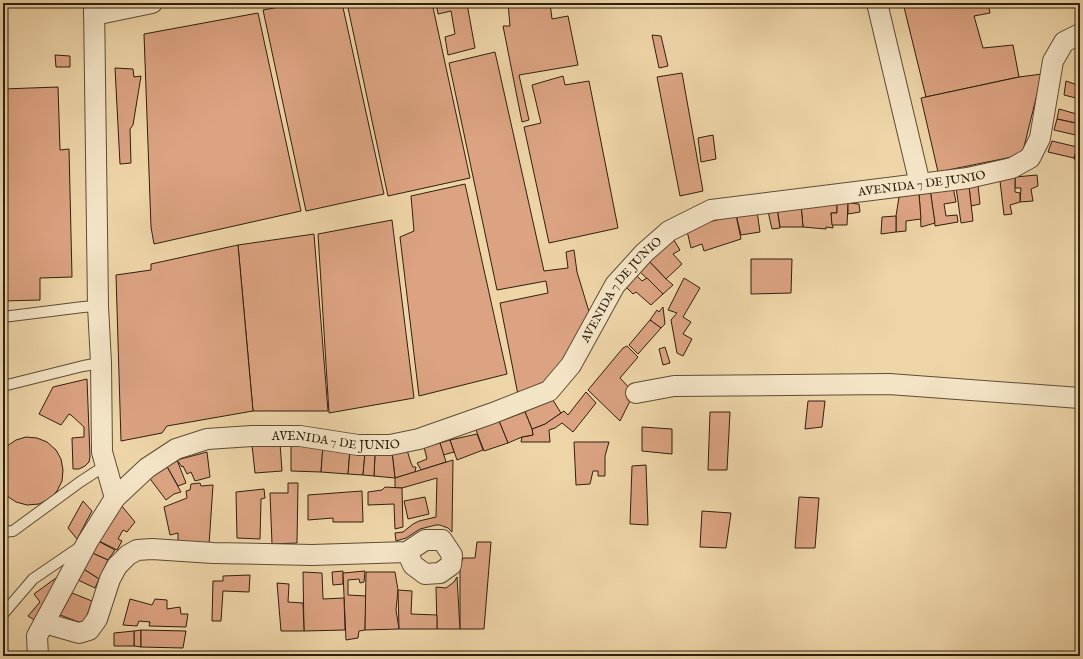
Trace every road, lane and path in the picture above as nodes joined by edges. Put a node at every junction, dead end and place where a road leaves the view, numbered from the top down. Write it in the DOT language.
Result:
graph roads {
  1 [pos="152,3"];
  2 [pos="877,3"];
  3 [pos="94,9"];
  4 [pos="1080,34"];
  5 [pos="920,184"];
  6 [pos="98,306"];
  7 [pos="3,317"];
  8 [pos="101,363"];
  9 [pos="3,386"];
  10 [pos="636,393"];
  11 [pos="1080,398"];
  12 [pos="106,465"];
  13 [pos="115,498"];
  14 [pos="3,532"];
  15 [pos="88,541"];
  16 [pos="407,552"];
  17 [pos="3,614"];
  18 [pos="44,623"];
  19 [pos="38,656"];
  1 -- 3 [label="street"];
  2 -- 5 [label="street"];
  3 -- 6 [label="street"];
  4 -- 5 [label="street, AVENIDA 7 DE JUNIO"];
  5 -- 13 [label="street, AVENIDA 7 DE JUNIO"];
  6 -- 7 [label="lane"];
  6 -- 8 [label="street"];
  8 -- 9 [label="lane"];
  8 -- 12 [label="street"];
  10 -- 11 [label="street"];
  12 -- 13 [label="street"];
  12 -- 14 [label="lane"];
  13 -- 15 [label="street, AVENIDA 7 DE JUNIO"];
  15 -- 17 [label="lane"];
  15 -- 18 [label="street, AVENIDA 7 DE JUNIO"];
  16 -- 18 [label="street"];
  18 -- 19 [label="street, AVENIDA 7 DE JUNIO"];
}
